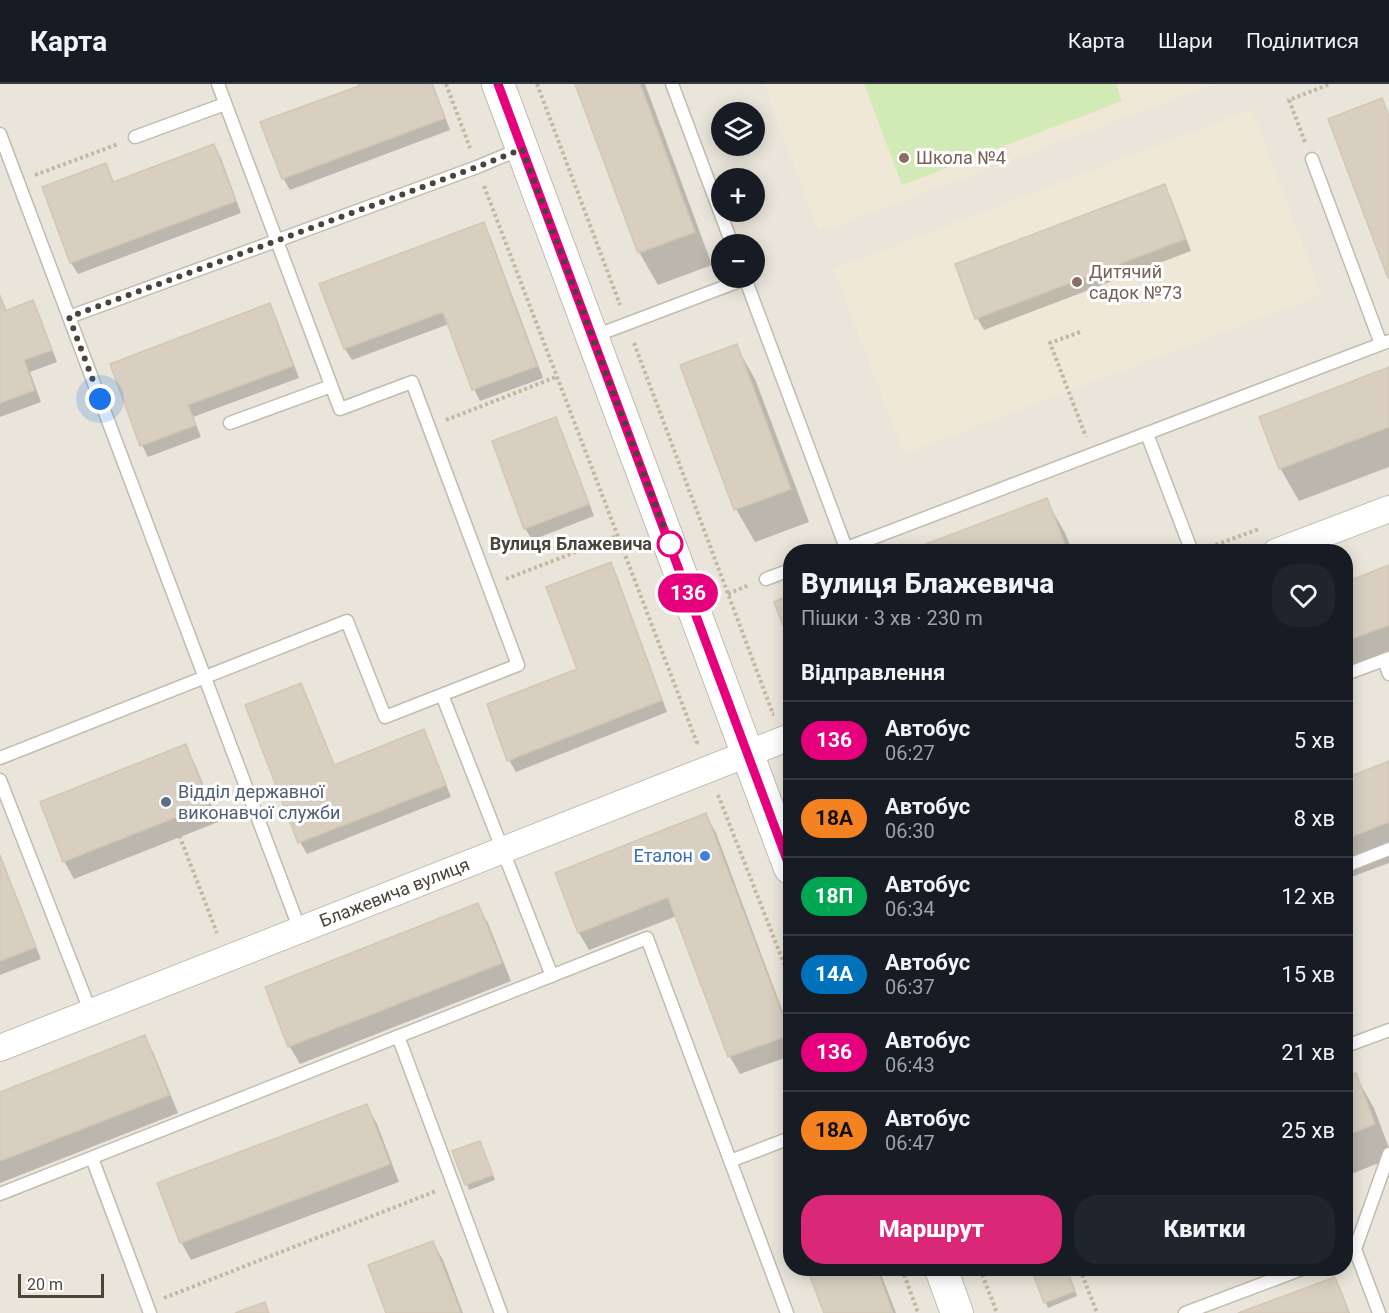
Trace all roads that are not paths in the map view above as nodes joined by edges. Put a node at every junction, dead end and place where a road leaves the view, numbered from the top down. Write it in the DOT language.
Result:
graph roads {
  1 [pos="218,84"];
  2 [pos="498,84"];
  3 [pos="672,84"];
  4 [pos="225,104"];
  5 [pos="0,134"];
  6 [pos="135,137"];
  7 [pos="522,149"];
  8 [pos="1312,159"];
  9 [pos="728,234"];
  10 [pos="276,240"];
  11 [pos="719,288"];
  12 [pos="749,288"];
  13 [pos="69,317"];
  14 [pos="592,337"];
  15 [pos="1385,343"];
  16 [pos="331,386"];
  17 [pos="230,423"];
  18 [pos="1147,434"];
  19 [pos="1389,509"];
  20 [pos="839,544"];
  21 [pos="857,544"];
  22 [pos="1189,544"];
  23 [pos="1297,544"];
  24 [pos="783,573"];
  25 [pos="766,579"];
  26 [pos="1386,659"];
  27 [pos="1353,671"];
  28 [pos="1389,674"];
  29 [pos="204,677"];
  30 [pos="442,695"];
  31 [pos="783,740"];
  32 [pos="748,754"];
  33 [pos="0,758"];
  34 [pos="0,780"];
  35 [pos="783,849"];
  36 [pos="1389,849"];
  37 [pos="503,850"];
  38 [pos="1353,863"];
  39 [pos="300,930"];
  40 [pos="552,976"];
  41 [pos="91,1012"];
  42 [pos="1389,1030"];
  43 [pos="398,1036"];
  44 [pos="1353,1043"];
  45 [pos="0,1048"];
  46 [pos="783,1141"];
  47 [pos="1389,1154"];
  48 [pos="92,1158"];
  49 [pos="730,1161"];
  50 [pos="0,1194"];
  51 [pos="1353,1244"];
  52 [pos="1353,1257"];
  53 [pos="944,1276"];
  54 [pos="1283,1276"];
  55 [pos="148,1309"];
  56 [pos="501,1313"];
  57 [pos="787,1313"];
  58 [pos="957,1313"];
  59 [pos="1185,1313"];
  60 [pos="1379,1313"];
  1 -- 4 [label="lane"];
  2 -- 7 [label="street"];
  3 -- 9 [label="lane"];
  4 -- 6 [label="lane"];
  4 -- 10 [label="lane"];
  5 -- 13 [label="lane"];
  7 -- 10 [label="lane"];
  7 -- 14 [label="street"];
  8 -- 15 [label="lane"];
  10 -- 13 [label="lane"];
  10 -- 16 [label="lane"];
  11 -- 14 [label="lane"];
  12 -- 20 [label="lane"];
  13 -- 29 [label="lane"];
  14 -- 32 [label="street"];
  15 -- 18 [label="lane"];
  16 -- 17 [label="lane"];
  16 -- 30 [label="lane"];
  18 -- 21 [label="lane"];
  18 -- 22 [label="lane"];
  19 -- 23 [label="street"];
  24 -- 25 [label="lane"];
  26 -- 27 [label="lane"];
  26 -- 28 [label="lane"];
  29 -- 30 [label="lane"];
  29 -- 33 [label="lane"];
  29 -- 39 [label="lane"];
  30 -- 37 [label="lane"];
  31 -- 32 [label="street, Блажевича вулиця"];
  32 -- 35 [label="street"];
  32 -- 37 [label="street, Блажевича вулиця"];
  34 -- 41 [label="lane"];
  36 -- 38 [label="lane"];
  37 -- 39 [label="street, Блажевича вулиця"];
  37 -- 40 [label="lane"];
  39 -- 41 [label="street, Блажевича вулиця"];
  40 -- 43 [label="lane"];
  40 -- 49 [label="lane"];
  41 -- 45 [label="street, Блажевича вулиця"];
  42 -- 44 [label="lane"];
  43 -- 48 [label="lane"];
  43 -- 56 [label="lane"];
  46 -- 49 [label="lane"];
  47 -- 51 [label="lane"];
  48 -- 50 [label="lane"];
  48 -- 55 [label="lane"];
  49 -- 57 [label="lane"];
  52 -- 60 [label="lane"];
  53 -- 58 [label="street"];
  54 -- 59 [label="lane"];
}
